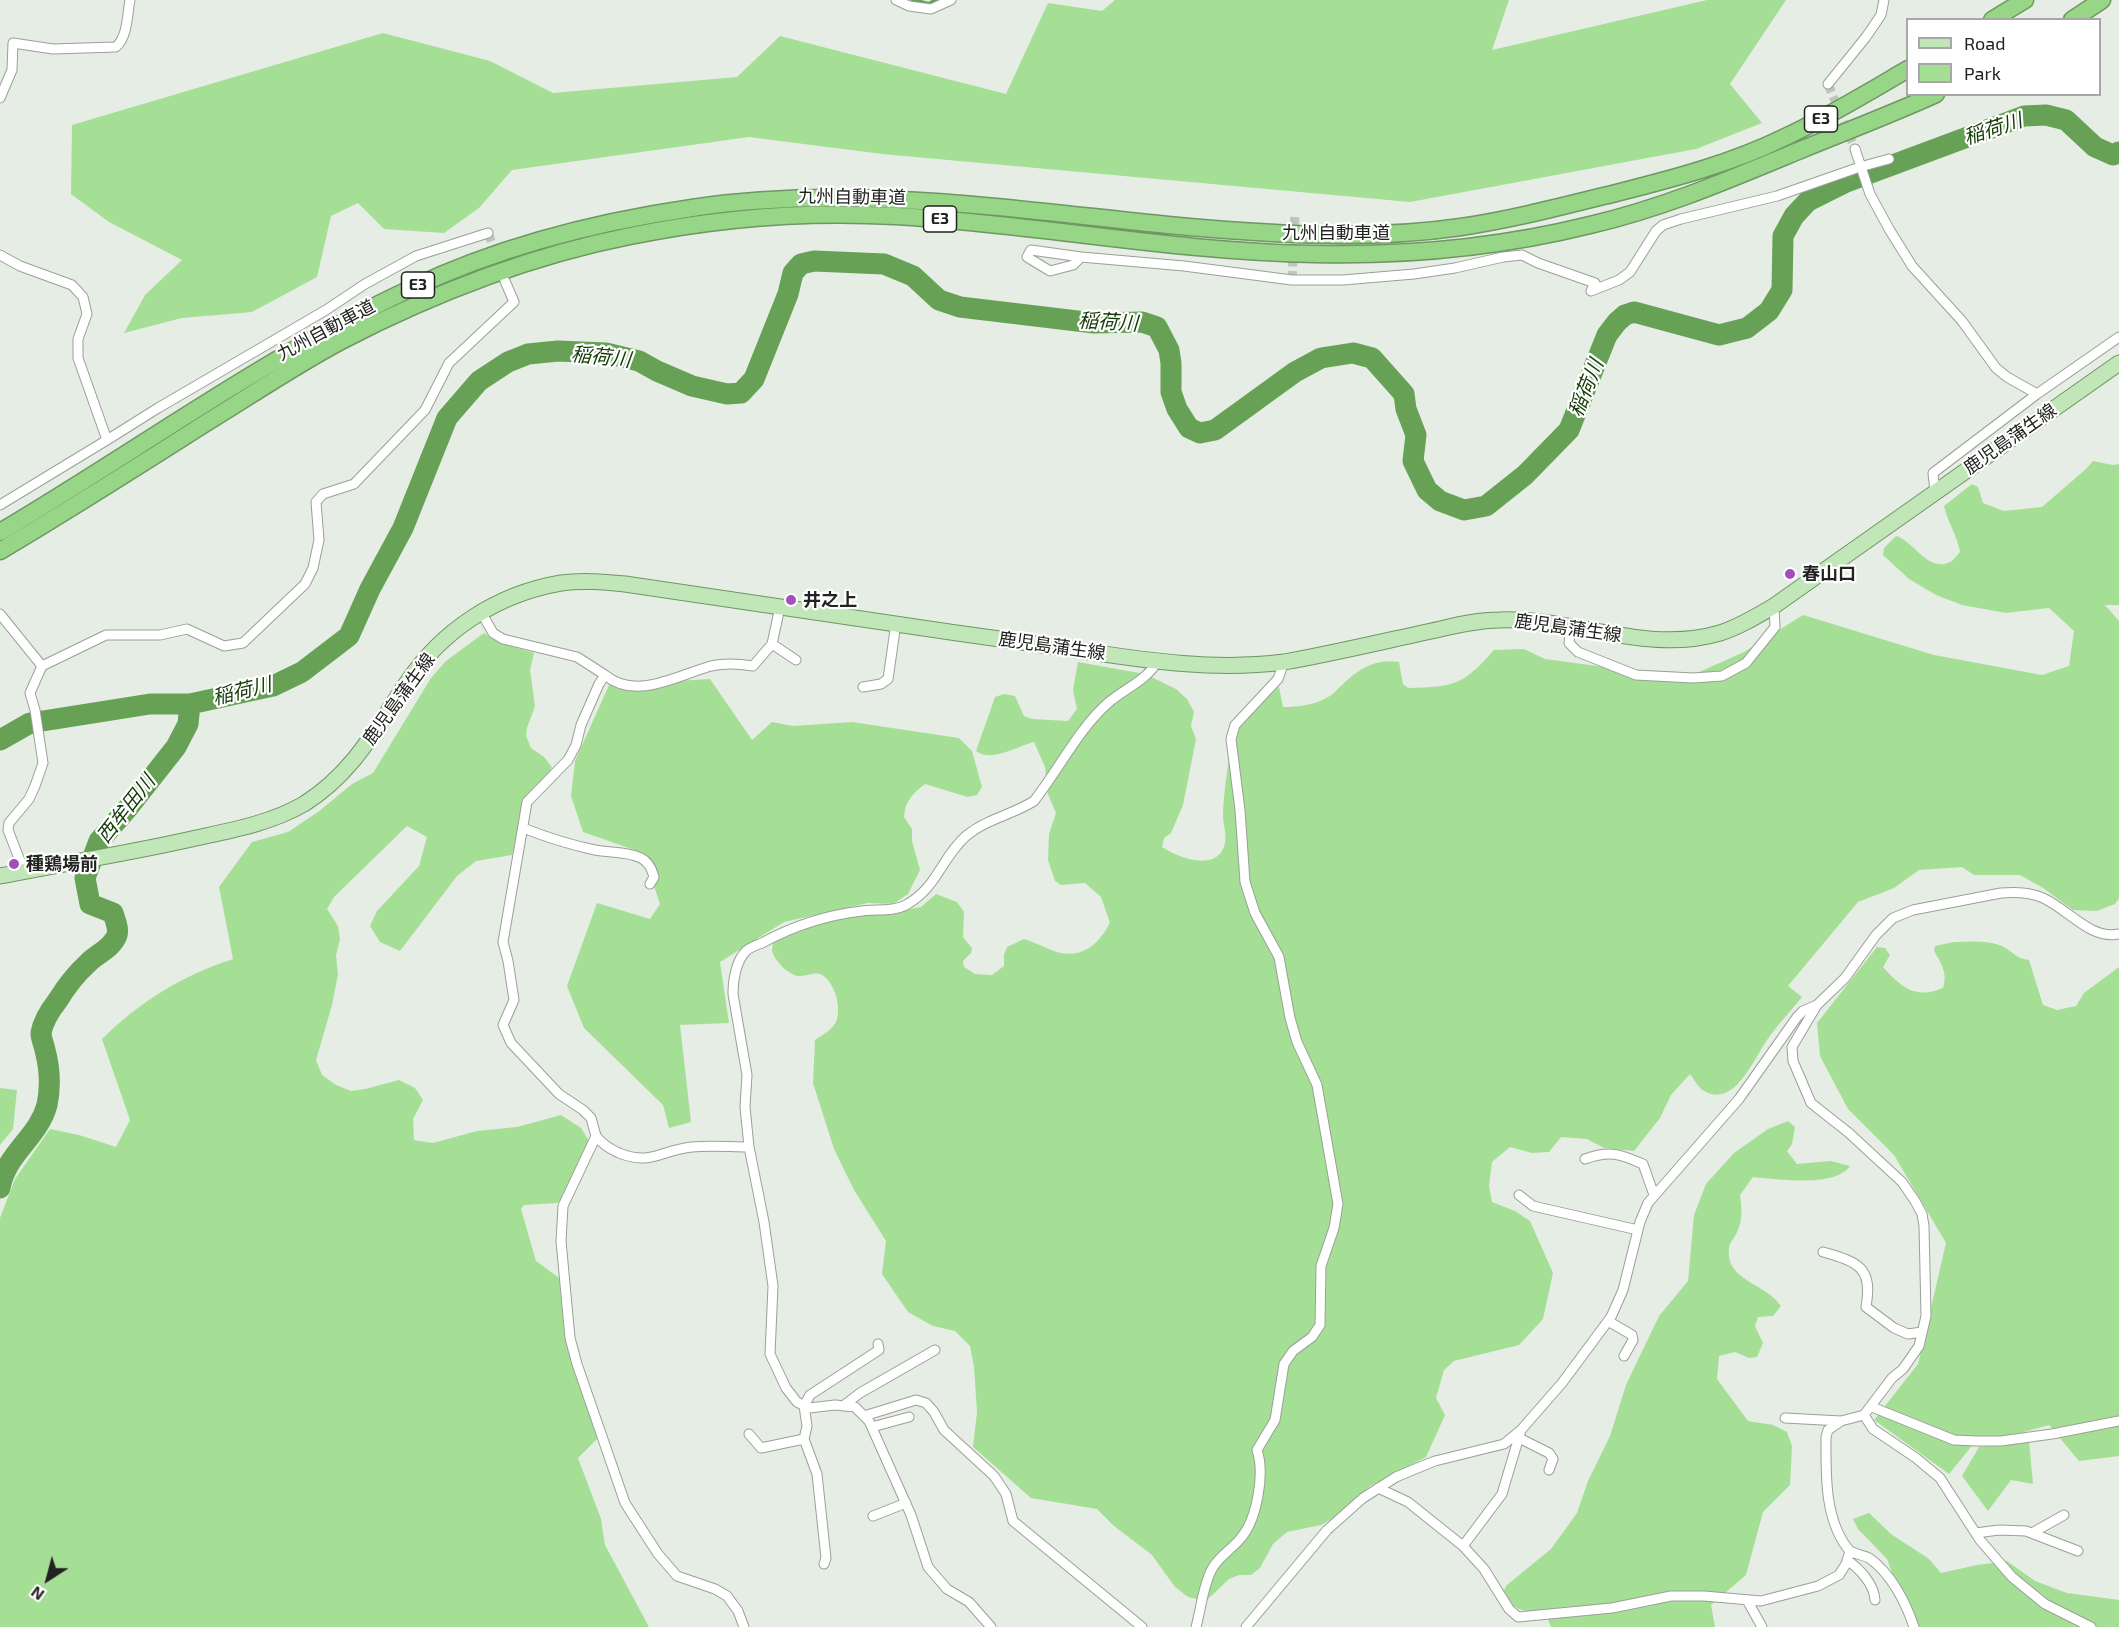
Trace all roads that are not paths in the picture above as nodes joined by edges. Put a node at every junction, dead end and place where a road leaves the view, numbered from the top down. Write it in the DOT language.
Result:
graph roads {
  1 [pos="129,0"];
  2 [pos="896,0"];
  3 [pos="951,0"];
  4 [pos="1884,0"];
  5 [pos="2025,0"];
  6 [pos="2102,0"];
  7 [pos="1995,18"];
  8 [pos="2075,18"];
  9 [pos="1906,70"];
  10 [pos="1828,84"];
  11 [pos="1931,96"];
  12 [pos="0,98"];
  13 [pos="1855,149"];
  14 [pos="1889,159"];
  15 [pos="1860,167"];
  16 [pos="488,233"];
  17 [pos="0,255"];
  18 [pos="1082,257"];
  19 [pos="506,281"];
  20 [pos="2119,337"];
  21 [pos="2119,363"];
  22 [pos="2037,394"];
  23 [pos="108,440"];
  24 [pos="1935,492"];
  25 [pos="0,505"];
  26 [pos="0,532"];
  27 [pos="0,551"];
  28 [pos="1774,606"];
  29 [pos="780,607"];
  30 [pos="481,612"];
  31 [pos="0,614"];
  32 [pos="896,623"];
  33 [pos="1571,626"];
  34 [pos="772,644"];
  35 [pos="796,660"];
  36 [pos="1158,662"];
  37 [pos="1284,662"];
  38 [pos="42,666"];
  39 [pos="605,675"];
  40 [pos="863,687"];
  41 [pos="523,828"];
  42 [pos="24,871"];
  43 [pos="0,876"];
  44 [pos="650,884"];
  45 [pos="2119,934"];
  46 [pos="1817,1005"];
  47 [pos="596,1136"];
  48 [pos="749,1147"];
  49 [pos="1585,1160"];
  50 [pos="1519,1195"];
  51 [pos="1654,1195"];
  52 [pos="1638,1230"];
  53 [pos="1823,1252"];
  54 [pos="1608,1320"];
  55 [pos="1922,1332"];
  56 [pos="878,1344"];
  57 [pos="935,1350"];
  58 [pos="1624,1356"];
  59 [pos="804,1406"];
  60 [pos="843,1406"];
  61 [pos="1872,1407"];
  62 [pos="1864,1415"];
  63 [pos="864,1416"];
  64 [pos="909,1417"];
  65 [pos="1785,1418"];
  66 [pos="1841,1421"];
  67 [pos="2119,1421"];
  68 [pos="872,1427"];
  69 [pos="749,1434"];
  70 [pos="1520,1434"];
  71 [pos="804,1439"];
  72 [pos="1549,1470"];
  73 [pos="1377,1488"];
  74 [pos="906,1503"];
  75 [pos="2064,1515"];
  76 [pos="873,1516"];
  77 [pos="1976,1533"];
  78 [pos="2032,1533"];
  79 [pos="1463,1546"];
  80 [pos="2078,1551"];
  81 [pos="1848,1555"];
  82 [pos="824,1564"];
  83 [pos="1748,1600"];
  84 [pos="1875,1600"];
  85 [pos="744,1627"];
  86 [pos="991,1627"];
  87 [pos="1142,1627"];
  88 [pos="1196,1627"];
  89 [pos="1246,1627"];
  90 [pos="1762,1627"];
  91 [pos="1914,1627"];
  92 [pos="2091,1627"];
  1 -- 12 [label="street"];
  2 -- 3 [label="street"];
  4 -- 10 [label="street"];
  5 -- 7 [label="highway"];
  6 -- 8 [label="highway"];
  9 -- 26 [label="highway, 九州自動車道 / E3"];
  11 -- 27 [label="highway, 九州自動車道 / E3"];
  13 -- 15 [label="street"];
  14 -- 15 [label="street"];
  15 -- 18 [label="street"];
  15 -- 22 [label="street"];
  16 -- 23 [label="street"];
  17 -- 23 [label="street"];
  18 -- 18 [label="street"];
  19 -- 38 [label="street"];
  20 -- 22 [label="street"];
  21 -- 24 [label="main road, 鹿児島蒲生線"];
  22 -- 24 [label="street"];
  23 -- 25 [label="street"];
  24 -- 28 [label="main road, 鹿児島蒲生線"];
  28 -- 33 [label="main road, 鹿児島蒲生線"];
  28 -- 33 [label="street"];
  29 -- 30 [label="main road, 鹿児島蒲生線"];
  29 -- 32 [label="main road, 鹿児島蒲生線"];
  29 -- 34 [label="street"];
  30 -- 39 [label="street"];
  30 -- 42 [label="main road, 鹿児島蒲生線"];
  31 -- 38 [label="street"];
  32 -- 36 [label="main road, 鹿児島蒲生線"];
  32 -- 40 [label="street"];
  33 -- 37 [label="main road, 鹿児島蒲生線"];
  34 -- 35 [label="street"];
  34 -- 39 [label="street"];
  36 -- 37 [label="main road, 鹿児島蒲生線"];
  36 -- 48 [label="street"];
  37 -- 88 [label="street"];
  38 -- 42 [label="street"];
  39 -- 41 [label="street"];
  41 -- 44 [label="street"];
  41 -- 47 [label="street"];
  42 -- 43 [label="main road, 鹿児島蒲生線"];
  45 -- 46 [label="street"];
  46 -- 51 [label="street"];
  46 -- 55 [label="street"];
  47 -- 48 [label="street"];
  47 -- 85 [label="street"];
  48 -- 59 [label="street"];
  49 -- 51 [label="street"];
  50 -- 52 [label="street"];
  51 -- 52 [label="street"];
  52 -- 54 [label="street"];
  53 -- 55 [label="street"];
  54 -- 58 [label="street"];
  54 -- 70 [label="street"];
  55 -- 61 [label="street"];
  56 -- 59 [label="street"];
  57 -- 60 [label="street"];
  59 -- 60 [label="street"];
  59 -- 71 [label="street"];
  60 -- 63 [label="street"];
  61 -- 62 [label="street"];
  61 -- 67 [label="street"];
  62 -- 66 [label="street"];
  62 -- 77 [label="street"];
  63 -- 68 [label="street"];
  63 -- 87 [label="street"];
  64 -- 68 [label="street"];
  65 -- 66 [label="street"];
  66 -- 81 [label="street"];
  68 -- 74 [label="street"];
  69 -- 71 [label="street"];
  70 -- 72 [label="street"];
  70 -- 73 [label="street"];
  70 -- 79 [label="street"];
  71 -- 82 [label="street"];
  73 -- 79 [label="street"];
  73 -- 89 [label="street"];
  74 -- 76 [label="street"];
  74 -- 86 [label="street"];
  75 -- 78 [label="street"];
  77 -- 78 [label="street"];
  77 -- 92 [label="street"];
  78 -- 80 [label="street"];
  79 -- 83 [label="street"];
  81 -- 83 [label="street"];
  81 -- 84 [label="street"];
  81 -- 91 [label="street"];
  83 -- 90 [label="street"];
}
